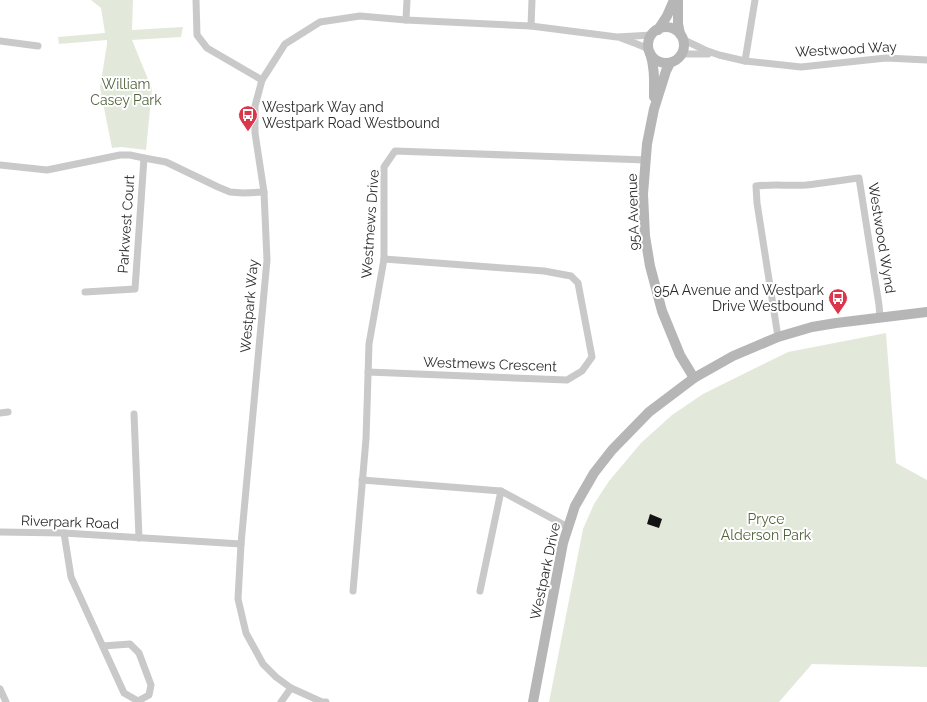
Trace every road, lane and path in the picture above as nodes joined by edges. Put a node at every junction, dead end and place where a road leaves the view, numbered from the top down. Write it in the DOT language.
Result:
graph roads {
  1 [pos="196,0"];
  2 [pos="407,0"];
  3 [pos="532,0"];
  4 [pos="674,0"];
  5 [pos="678,0"];
  6 [pos="755,0"];
  7 [pos="406,20"];
  8 [pos="531,26"];
  9 [pos="655,32"];
  10 [pos="681,36"];
  11 [pos="618,37"];
  12 [pos="0,41"];
  13 [pos="38,46"];
  14 [pos="649,51"];
  15 [pos="682,54"];
  16 [pos="719,55"];
  17 [pos="927,60"];
  18 [pos="745,62"];
  19 [pos="670,63"];
  20 [pos="262,80"];
  21 [pos="654,109"];
  22 [pos="144,158"];
  23 [pos="646,160"];
  24 [pos="0,165"];
  25 [pos="264,192"];
  26 [pos="384,259"];
  27 [pos="85,292"];
  28 [pos="927,312"];
  29 [pos="880,318"];
  30 [pos="778,337"];
  31 [pos="368,372"];
  32 [pos="694,378"];
  33 [pos="8,412"];
  34 [pos="0,413"];
  35 [pos="134,414"];
  36 [pos="362,480"];
  37 [pos="501,491"];
  38 [pos="568,526"];
  39 [pos="0,532"];
  40 [pos="64,533"];
  41 [pos="139,538"];
  42 [pos="241,544"];
  43 [pos="353,591"];
  44 [pos="480,591"];
  45 [pos="102,646"];
  46 [pos="291,688"];
  47 [pos="0,689"];
  48 [pos="6,702"];
  49 [pos="281,702"];
  50 [pos="326,702"];
  51 [pos="533,702"];
  1 -- 20 [label="street"];
  2 -- 7 [label="street"];
  3 -- 8 [label="street"];
  4 -- 9 [label="street"];
  5 -- 10 [label="street"];
  6 -- 18 [label="street"];
  7 -- 8 [label="street, Westpark Way"];
  7 -- 20 [label="street, Westpark Way"];
  8 -- 11 [label="street, Westpark Way"];
  9 -- 10 [label="street"];
  9 -- 11 [label="street, Westpark Way"];
  9 -- 14 [label="street"];
  10 -- 15 [label="street"];
  10 -- 16 [label="street, Westwood Way"];
  11 -- 14 [label="street, Westpark Way"];
  12 -- 13 [label="street"];
  14 -- 19 [label="street"];
  14 -- 21 [label="street, 95A Avenue"];
  15 -- 16 [label="street, Westwood Way"];
  15 -- 19 [label="street"];
  16 -- 18 [label="street, Westwood Way"];
  17 -- 18 [label="street, Westwood Way"];
  19 -- 21 [label="street, 95A Avenue"];
  20 -- 25 [label="street, Westpark Way"];
  21 -- 23 [label="street, 95A Avenue"];
  22 -- 24 [label="street"];
  22 -- 25 [label="street"];
  22 -- 27 [label="street, Parkwest Court"];
  23 -- 26 [label="street, Westmews Drive"];
  23 -- 32 [label="street, 95A Avenue"];
  25 -- 42 [label="street, Westpark Way"];
  26 -- 31 [label="street, Westmews Drive"];
  26 -- 31 [label="street, Westmews Crescent"];
  28 -- 29 [label="street, Westpark Drive"];
  29 -- 30 [label="street, Westpark Drive"];
  29 -- 30 [label="street, Westwood Wynd"];
  30 -- 32 [label="street, Westpark Drive"];
  31 -- 36 [label="street, Westmews Drive"];
  32 -- 38 [label="street, Westpark Drive"];
  33 -- 34 [label="street"];
  35 -- 41 [label="street, Riverpark Road"];
  36 -- 37 [label="street"];
  36 -- 43 [label="street, Westmews Drive"];
  37 -- 38 [label="street"];
  37 -- 44 [label="street"];
  38 -- 51 [label="street, Westpark Drive"];
  39 -- 40 [label="street, Riverpark Road"];
  40 -- 41 [label="street, Riverpark Road"];
  40 -- 45 [label="street"];
  41 -- 42 [label="street, Riverpark Road"];
  42 -- 46 [label="street, Westpark Way"];
  45 -- 45 [label="street"];
  46 -- 49 [label="street"];
  46 -- 50 [label="street, Westpark Way"];
  47 -- 48 [label="street"];
}
